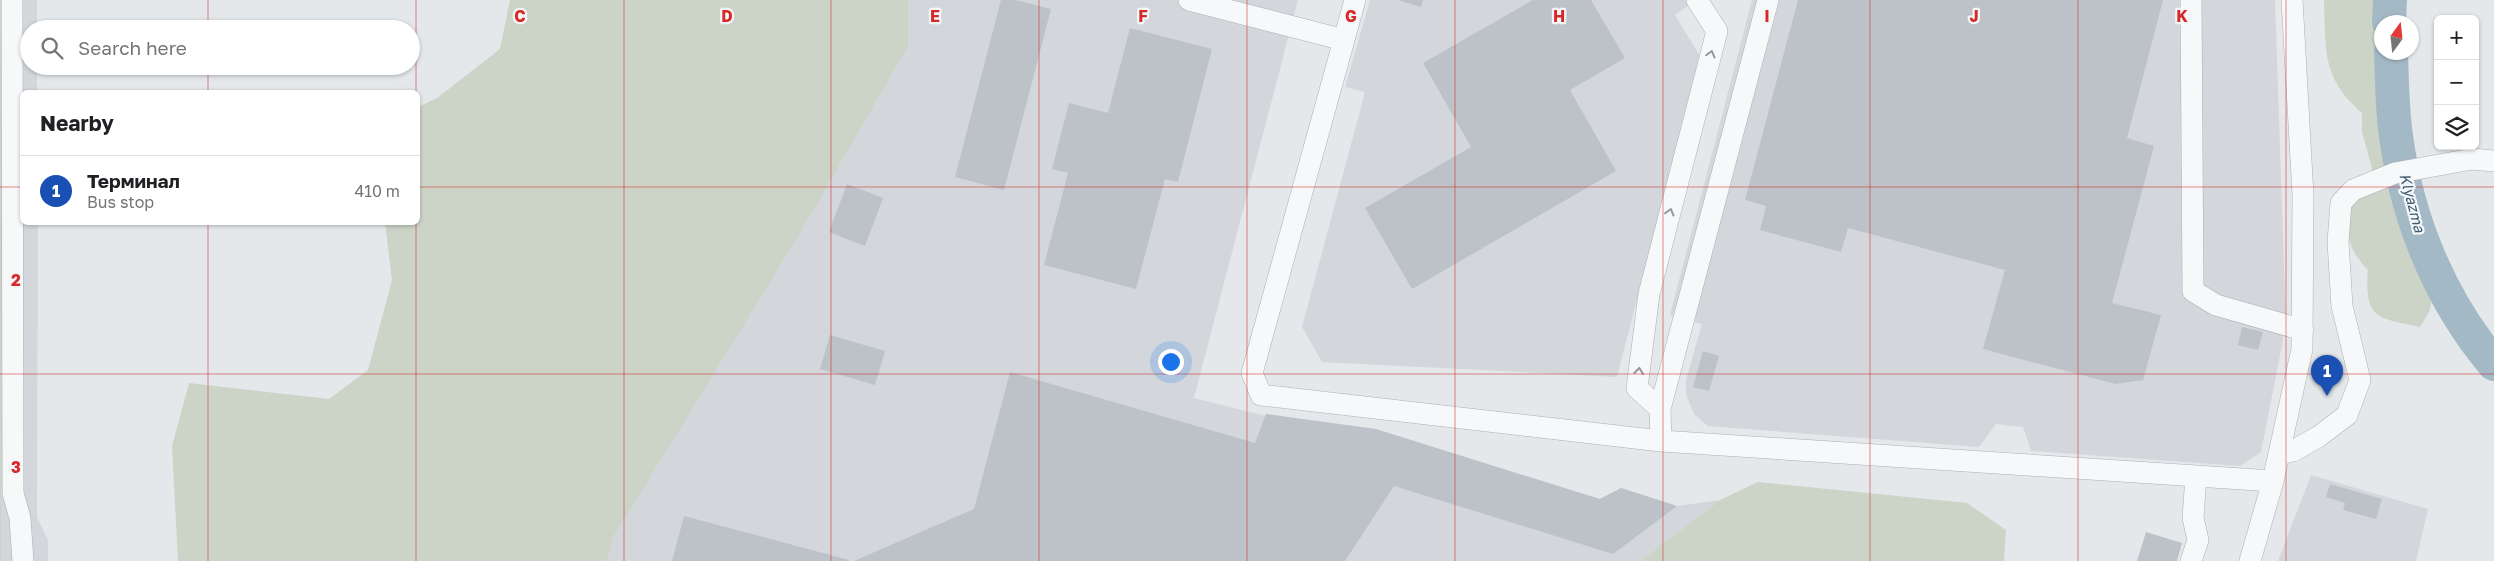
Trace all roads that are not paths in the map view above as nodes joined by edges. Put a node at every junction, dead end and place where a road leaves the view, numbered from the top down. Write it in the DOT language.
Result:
graph roads {
  1 [pos="12,0"];
  2 [pos="1189,0"];
  3 [pos="1355,0"];
  4 [pos="1697,0"];
  5 [pos="1768,0"];
  6 [pos="2191,0"];
  7 [pos="2292,0"];
  8 [pos="1344,40"];
  9 [pos="2494,161"];
  10 [pos="2303,330"];
  11 [pos="1660,409"];
  12 [pos="1661,441"];
  13 [pos="2279,454"];
  14 [pos="2196,476"];
  15 [pos="2273,481"];
  16 [pos="23,561"];
  17 [pos="2191,561"];
  18 [pos="2250,561"];
  1 -- 16 [label="street"];
  2 -- 8 [label="street"];
  3 -- 8 [label="street"];
  11 -- 4 [label="street, one-way"];
  5 -- 11 [label="street"];
  6 -- 10 [label="street"];
  7 -- 10 [label="street"];
  8 -- 12 [label="street"];
  9 -- 13 [label="street"];
  10 -- 13 [label="street"];
  11 -- 12 [label="street"];
  12 -- 14 [label="street"];
  13 -- 15 [label="street"];
  14 -- 15 [label="street"];
  14 -- 17 [label="street"];
  15 -- 18 [label="street"];
}
